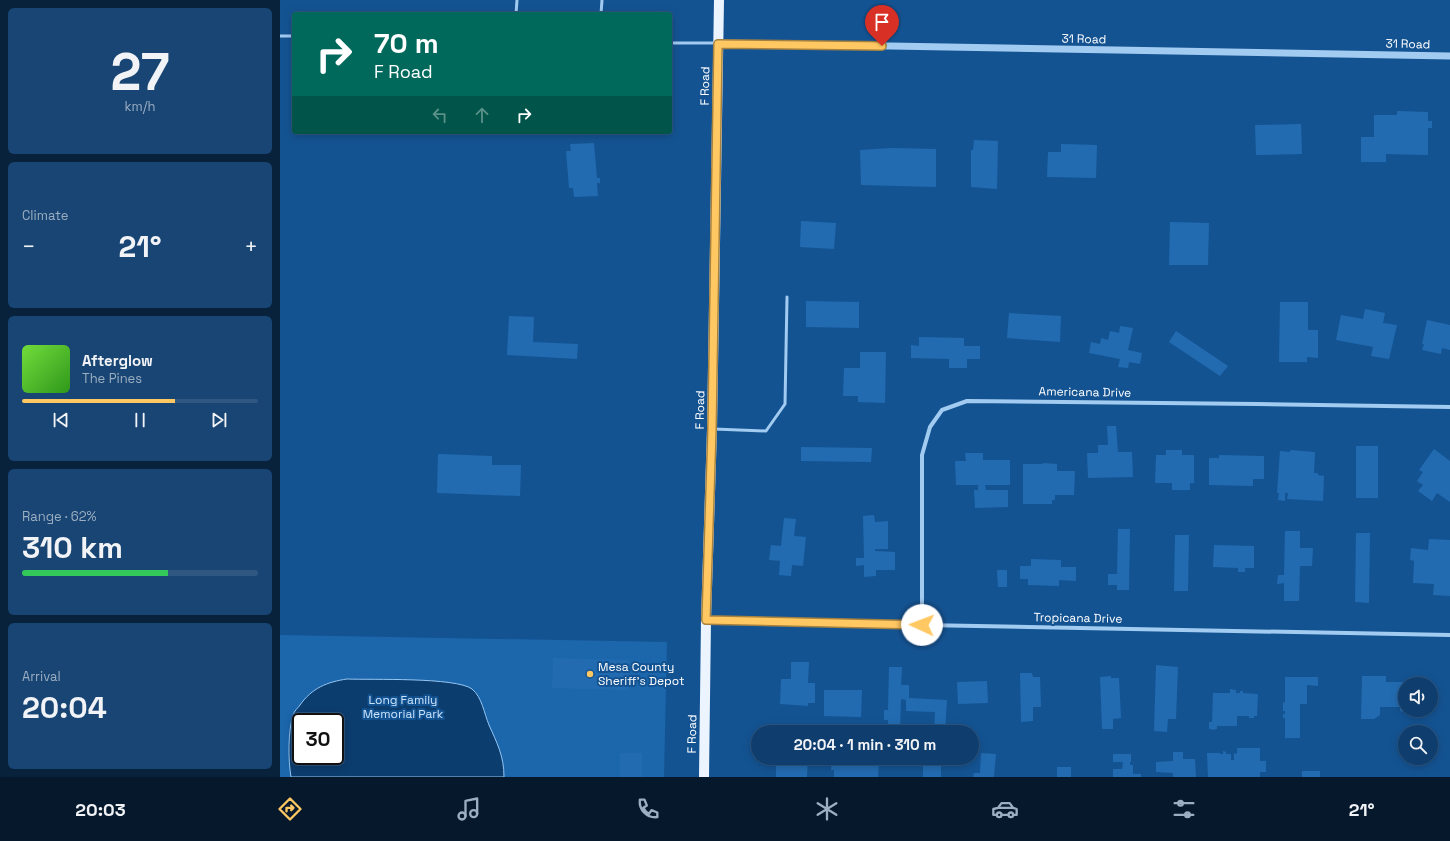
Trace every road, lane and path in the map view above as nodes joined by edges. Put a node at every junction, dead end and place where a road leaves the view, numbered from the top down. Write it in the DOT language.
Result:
graph roads {
  1 [pos="517,0"];
  2 [pos="602,0"];
  3 [pos="719,0"];
  4 [pos="516,12"];
  5 [pos="601,12"];
  6 [pos="280,36"];
  7 [pos="292,36"];
  8 [pos="672,43"];
  9 [pos="718,44"];
  10 [pos="1450,56"];
  11 [pos="787,297"];
  12 [pos="1450,407"];
  13 [pos="712,429"];
  14 [pos="706,620"];
  15 [pos="922,625"];
  16 [pos="1450,635"];
  17 [pos="704,777"];
  1 -- 4 [label="lane"];
  2 -- 5 [label="lane"];
  3 -- 9 [label="main road, F Road"];
  6 -- 7 [label="lane"];
  8 -- 9 [label="lane"];
  9 -- 10 [label="street, 31 Road"];
  9 -- 13 [label="main road, F Road"];
  11 -- 13 [label="lane"];
  12 -- 15 [label="street, Americana Drive"];
  13 -- 14 [label="main road, F Road"];
  14 -- 15 [label="street, Tropicana Drive"];
  14 -- 17 [label="main road, F Road"];
  15 -- 16 [label="street, Tropicana Drive"];
}
